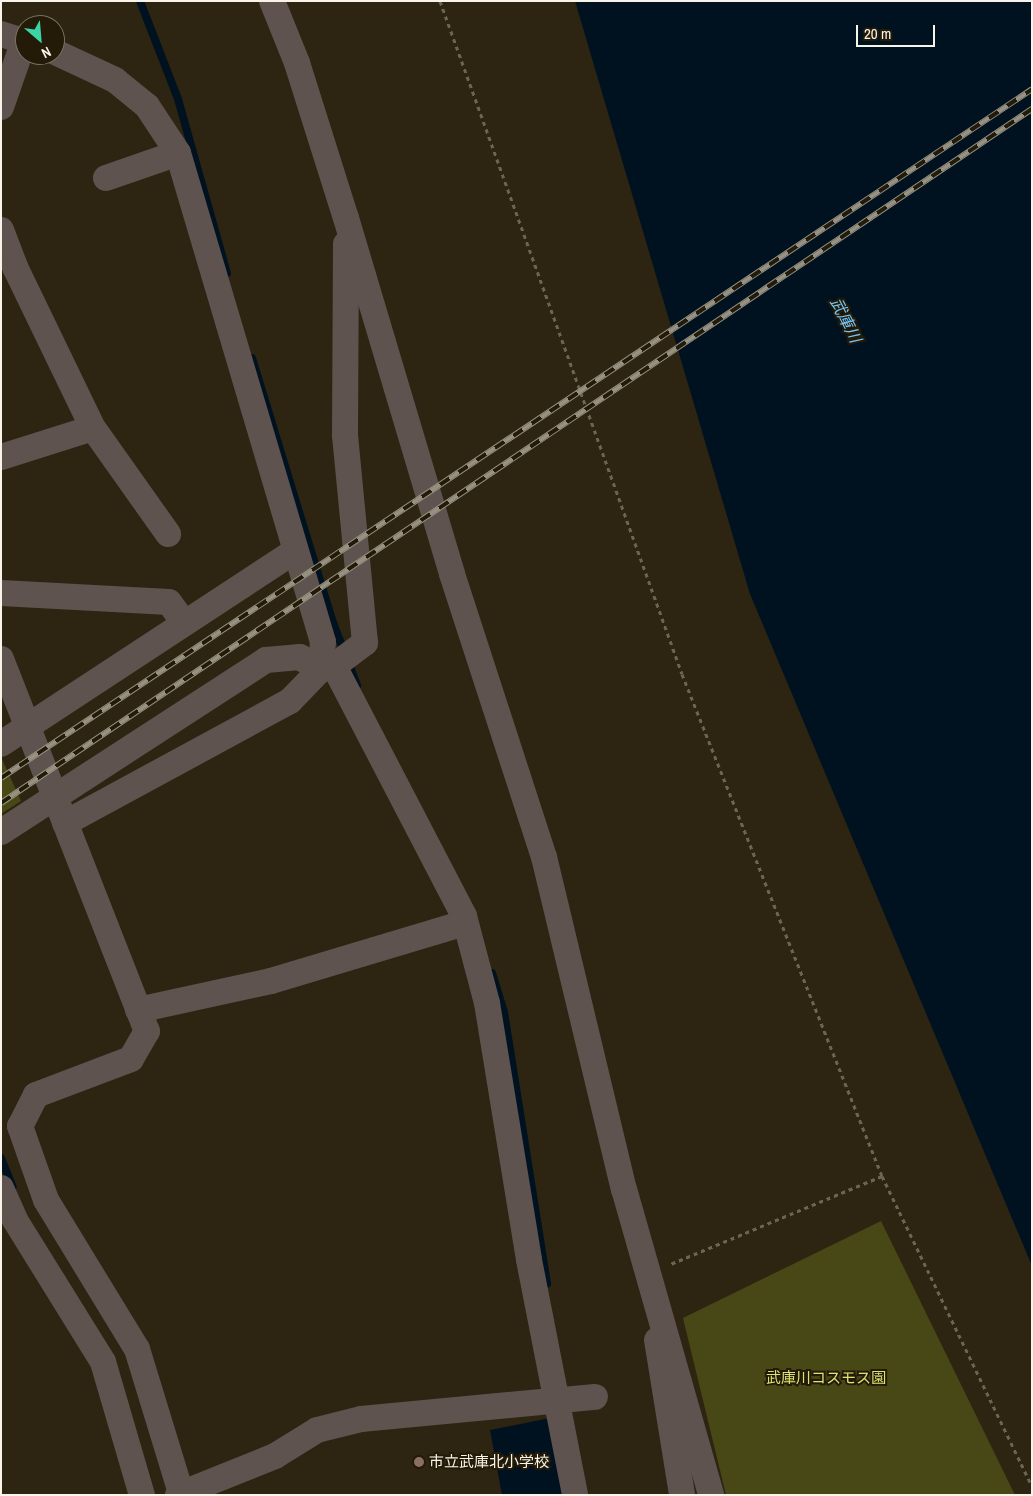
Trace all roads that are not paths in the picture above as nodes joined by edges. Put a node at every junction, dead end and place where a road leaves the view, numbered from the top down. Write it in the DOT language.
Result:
graph roads {
  1 [pos="272,1"];
  2 [pos="15,48"];
  3 [pos="65,57"];
  4 [pos="1,107"];
  5 [pos="178,153"];
  6 [pos="106,178"];
  7 [pos="346,218"];
  8 [pos="1,230"];
  9 [pos="93,428"];
  10 [pos="1,457"];
  11 [pos="168,534"];
  12 [pos="295,551"];
  13 [pos="1,593"];
  14 [pos="184,623"];
  15 [pos="1,659"];
  16 [pos="337,663"];
  17 [pos="28,726"];
  18 [pos="1,744"];
  19 [pos="57,796"];
  20 [pos="65,823"];
  21 [pos="1,832"];
  22 [pos="464,923"];
  23 [pos="138,1010"];
  24 [pos="1,1188"];
  25 [pos="650,1274"];
  26 [pos="595,1397"];
  27 [pos="561,1402"];
  28 [pos="179,1494"];
  29 [pos="142,1495"];
  30 [pos="574,1495"];
  31 [pos="682,1495"];
  32 [pos="711,1495"];
  1 -- 7 [label="street"];
  2 -- 4 [label="street"];
  3 -- 5 [label="street"];
  5 -- 6 [label="street"];
  5 -- 12 [label="street"];
  7 -- 16 [label="street"];
  7 -- 25 [label="street"];
  8 -- 9 [label="street"];
  9 -- 10 [label="street"];
  9 -- 11 [label="street"];
  12 -- 14 [label="street"];
  12 -- 16 [label="street"];
  13 -- 14 [label="street"];
  14 -- 17 [label="street"];
  15 -- 17 [label="street"];
  16 -- 19 [label="street"];
  16 -- 20 [label="street"];
  16 -- 22 [label="street"];
  17 -- 18 [label="street"];
  17 -- 19 [label="street"];
  19 -- 20 [label="street"];
  19 -- 21 [label="street"];
  20 -- 23 [label="street"];
  22 -- 23 [label="street"];
  22 -- 27 [label="street"];
  23 -- 28 [label="street"];
  24 -- 29 [label="street"];
  25 -- 31 [label="street"];
  25 -- 32 [label="street"];
  26 -- 27 [label="street"];
  27 -- 28 [label="street"];
  27 -- 30 [label="street"];
}
